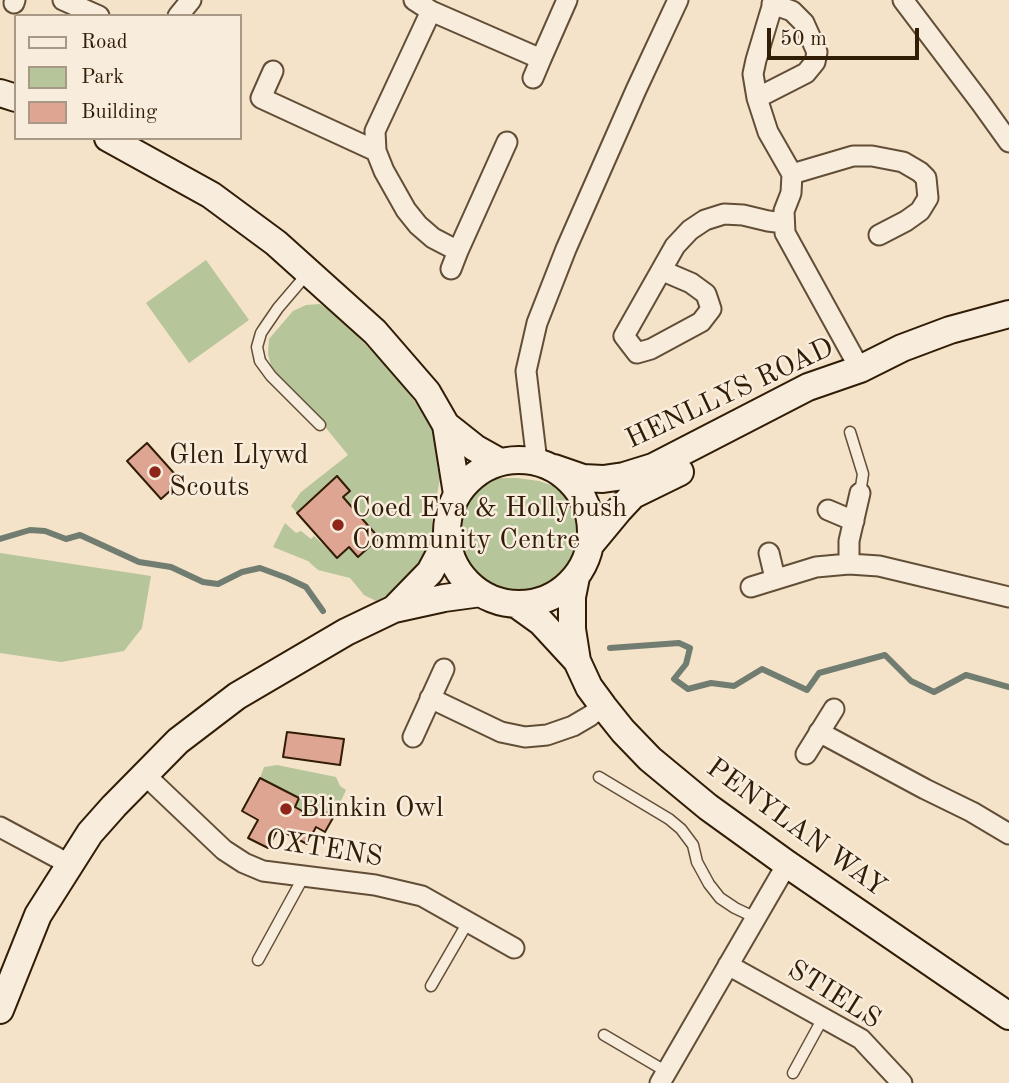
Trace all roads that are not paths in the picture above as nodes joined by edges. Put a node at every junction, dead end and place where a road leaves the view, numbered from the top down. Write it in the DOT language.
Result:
graph roads {
  1 [pos="63,0"];
  2 [pos="191,0"];
  3 [pos="414,0"];
  4 [pos="566,0"];
  5 [pos="678,0"];
  6 [pos="903,0"];
  7 [pos="773,2"];
  8 [pos="431,10"];
  9 [pos="94,14"];
  10 [pos="180,14"];
  11 [pos="541,59"];
  12 [pos="273,71"];
  13 [pos="533,78"];
  14 [pos="757,98"];
  15 [pos="115,140"];
  16 [pos="507,142"];
  17 [pos="1009,142"];
  18 [pos="376,151"];
  19 [pos="792,174"];
  20 [pos="784,223"];
  21 [pos="879,234"];
  22 [pos="458,251"];
  23 [pos="451,269"];
  24 [pos="663,271"];
  25 [pos="309,272"];
  26 [pos="1009,314"];
  27 [pos="860,369"];
  28 [pos="320,425"];
  29 [pos="446,425"];
  30 [pos="850,432"];
  31 [pos="500,462"];
  32 [pos="545,465"];
  33 [pos="860,493"];
  34 [pos="457,494"];
  35 [pos="828,510"];
  36 [pos="854,521"];
  37 [pos="447,541"];
  38 [pos="590,544"];
  39 [pos="769,552"];
  40 [pos="849,564"];
  41 [pos="576,577"];
  42 [pos="775,578"];
  43 [pos="751,587"];
  44 [pos="481,593"];
  45 [pos="1009,597"];
  46 [pos="516,604"];
  47 [pos="394,609"];
  48 [pos="577,661"];
  49 [pos="444,669"];
  50 [pos="430,698"];
  51 [pos="603,706"];
  52 [pos="834,709"];
  53 [pos="820,732"];
  54 [pos="413,737"];
  55 [pos="806,754"];
  56 [pos="144,774"];
  57 [pos="599,777"];
  58 [pos="0,827"];
  59 [pos="1009,834"];
  60 [pos="69,864"];
  61 [pos="787,864"];
  62 [pos="304,876"];
  63 [pos="756,918"];
  64 [pos="468,922"];
  65 [pos="514,948"];
  66 [pos="258,960"];
  67 [pos="728,965"];
  68 [pos="431,986"];
  69 [pos="0,1010"];
  70 [pos="1009,1016"];
  71 [pos="822,1018"];
  72 [pos="604,1035"];
  73 [pos="793,1073"];
  74 [pos="664,1078"];
  75 [pos="902,1083"];
  1 -- 9 [label="street"];
  2 -- 10 [label="street"];
  3 -- 8 [label="street"];
  4 -- 11 [label="street"];
  5 -- 32 [label="street"];
  6 -- 17 [label="street"];
  7 -- 14 [label="street"];
  7 -- 14 [label="street"];
  8 -- 11 [label="street"];
  8 -- 18 [label="street"];
  11 -- 13 [label="street"];
  12 -- 18 [label="street"];
  14 -- 19 [label="street"];
  15 -- 25 [label="street"];
  16 -- 22 [label="street"];
  18 -- 22 [label="street"];
  19 -- 20 [label="street"];
  19 -- 21 [label="street"];
  20 -- 24 [label="street"];
  20 -- 27 [label="street"];
  22 -- 23 [label="street"];
  24 -- 24 [label="street"];
  25 -- 28 [label="lane"];
  25 -- 29 [label="street"];
  26 -- 27 [label="street"];
  27 -- 32 [label="street, HENLLYS ROAD"];
  27 -- 38 [label="street, HENLLYS ROAD"];
  29 -- 31 [label="street"];
  29 -- 34 [label="street"];
  30 -- 33 [label="lane"];
  31 -- 32 [label="street"];
  31 -- 34 [label="street"];
  32 -- 38 [label="street"];
  33 -- 36 [label="street"];
  34 -- 37 [label="street"];
  35 -- 36 [label="street"];
  36 -- 40 [label="street"];
  37 -- 44 [label="street"];
  37 -- 47 [label="street"];
  38 -- 41 [label="street"];
  39 -- 42 [label="street"];
  40 -- 42 [label="street"];
  40 -- 45 [label="street"];
  41 -- 46 [label="street"];
  41 -- 48 [label="street, PENYLAN WAY"];
  42 -- 43 [label="street"];
  44 -- 46 [label="street"];
  44 -- 47 [label="street"];
  46 -- 48 [label="street, PENYLAN WAY"];
  47 -- 56 [label="street"];
  48 -- 51 [label="street, PENYLAN WAY"];
  49 -- 50 [label="street"];
  50 -- 51 [label="street"];
  50 -- 54 [label="street"];
  51 -- 61 [label="street, PENYLAN WAY"];
  52 -- 53 [label="street"];
  53 -- 55 [label="street"];
  53 -- 59 [label="street"];
  56 -- 60 [label="street"];
  56 -- 62 [label="street, OXTENS"];
  57 -- 63 [label="lane"];
  58 -- 60 [label="street"];
  60 -- 69 [label="street"];
  61 -- 63 [label="street"];
  61 -- 70 [label="street, PENYLAN WAY"];
  62 -- 64 [label="street, OXTENS"];
  62 -- 66 [label="lane"];
  63 -- 67 [label="street"];
  64 -- 65 [label="street, OXTENS"];
  64 -- 68 [label="lane"];
  67 -- 71 [label="street, STIELS"];
  67 -- 74 [label="street"];
  71 -- 73 [label="lane"];
  71 -- 75 [label="street, STIELS"];
  72 -- 74 [label="lane"];
}
